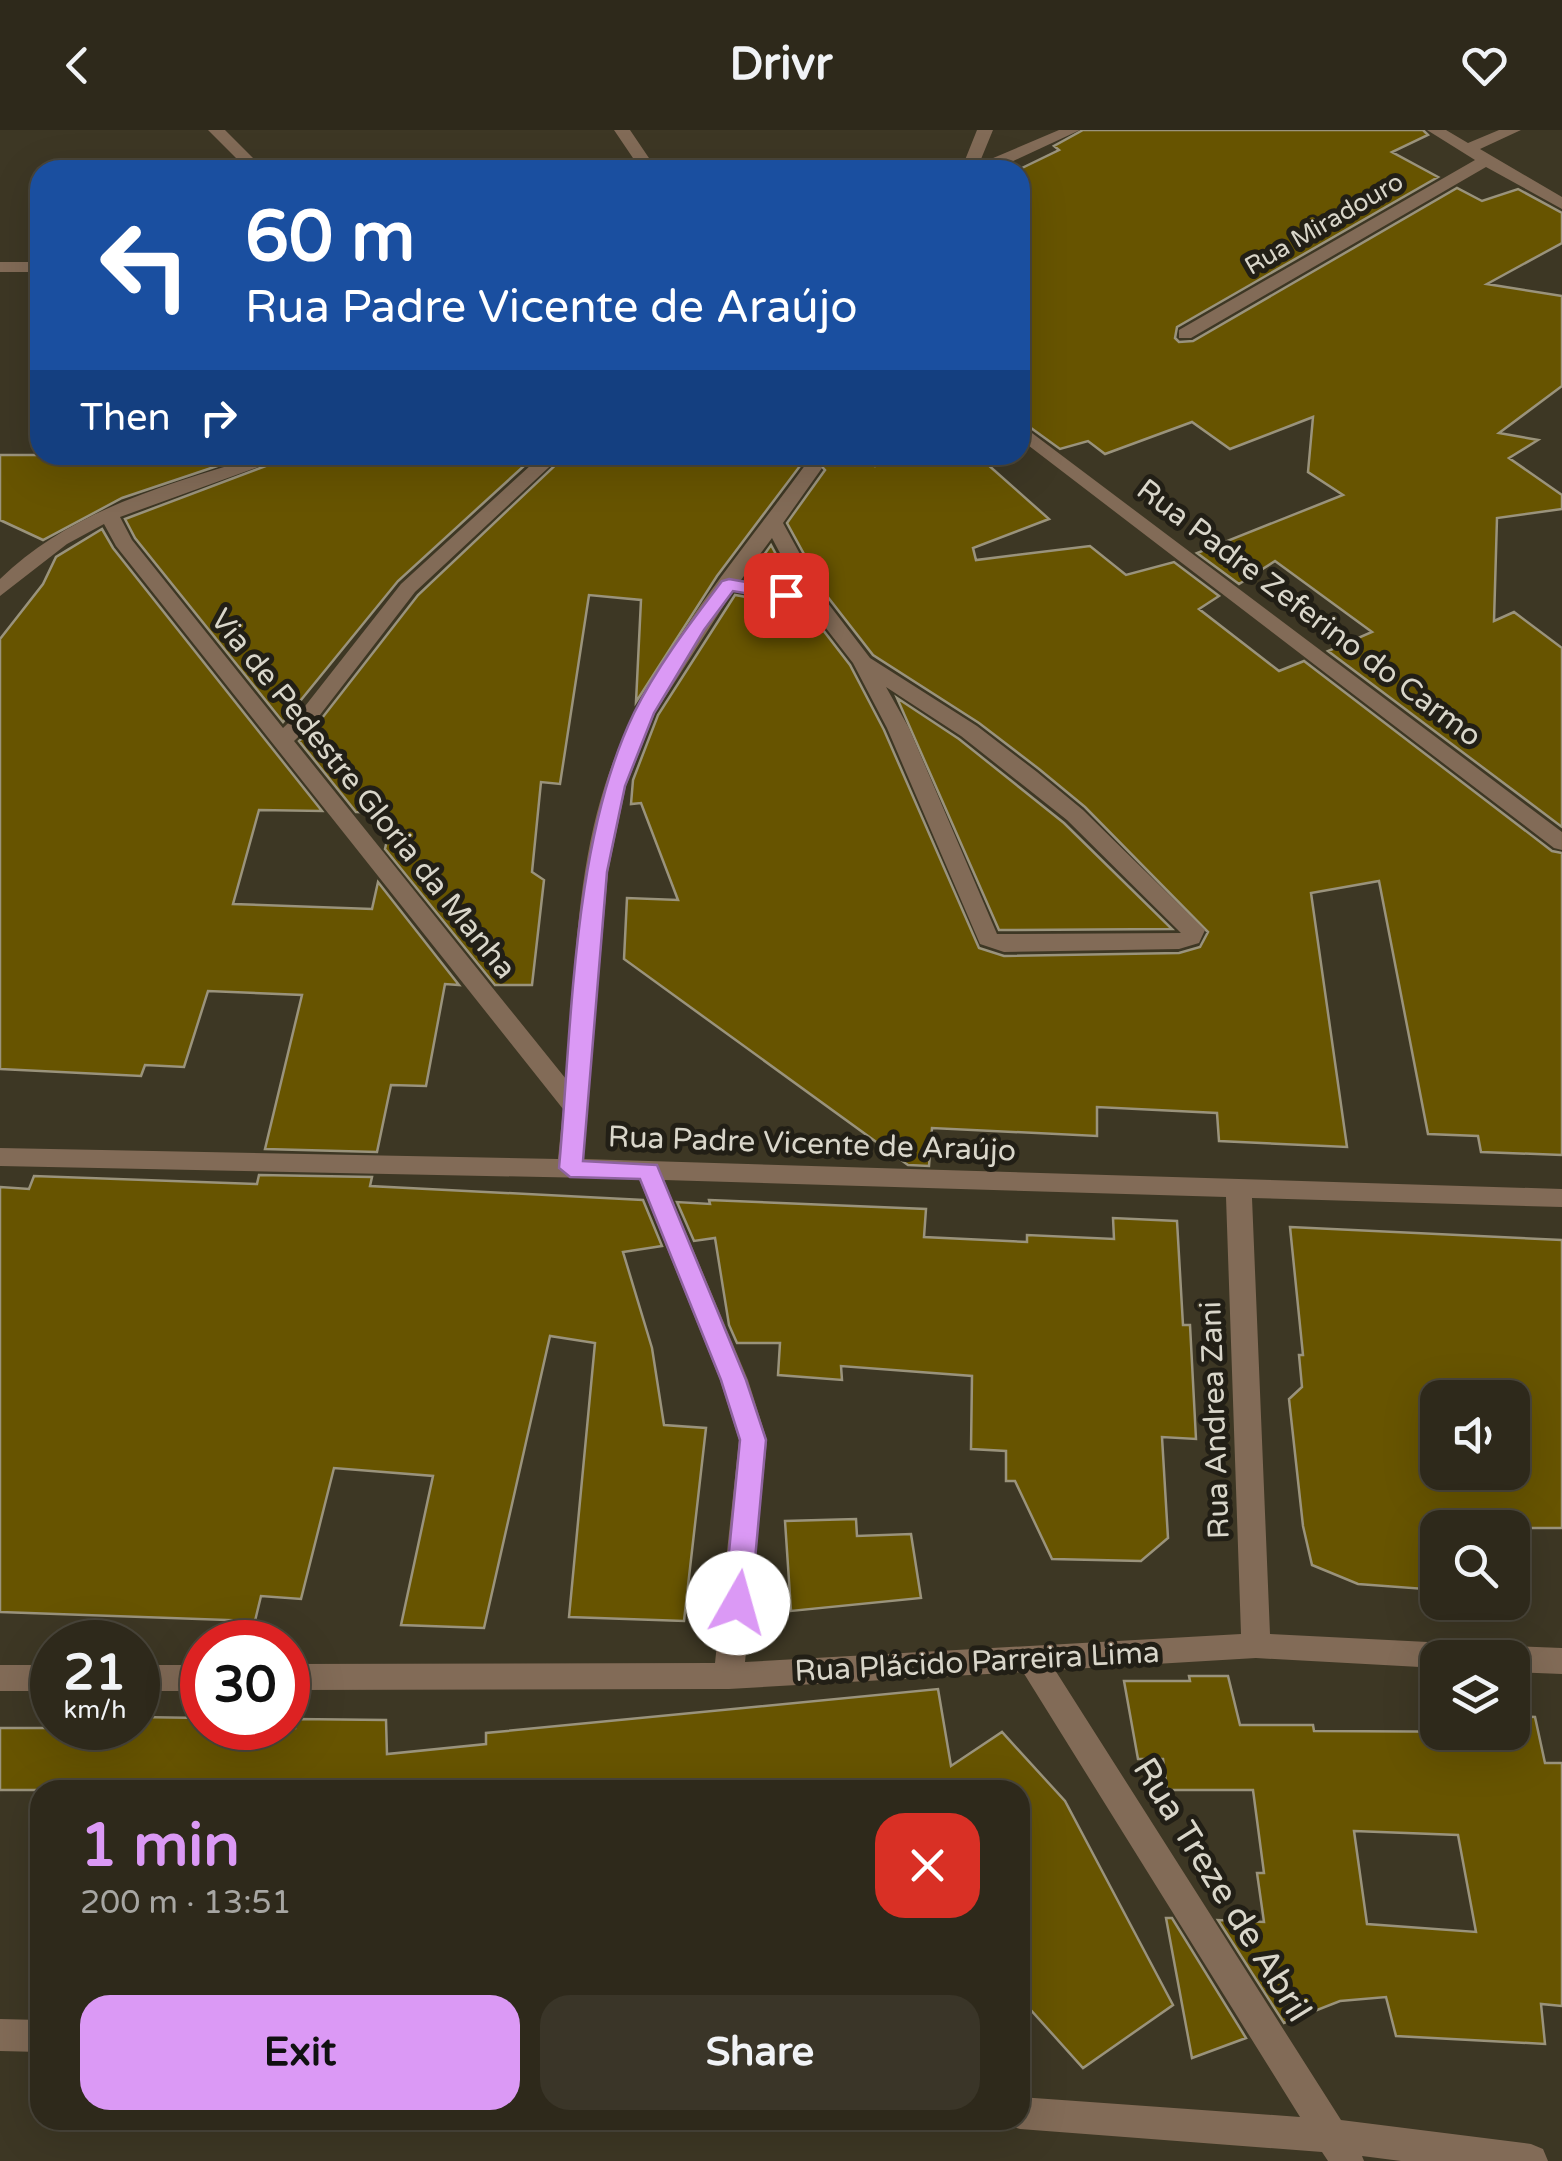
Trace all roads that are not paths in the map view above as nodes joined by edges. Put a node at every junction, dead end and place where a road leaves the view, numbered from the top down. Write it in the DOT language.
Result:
graph roads {
  1 [pos="216,130"];
  2 [pos="622,130"];
  3 [pos="985,130"];
  4 [pos="1072,130"];
  5 [pos="1435,130"];
  6 [pos="1513,130"];
  7 [pos="1469,148"];
  8 [pos="1488,158"];
  9 [pos="247,160"];
  10 [pos="643,160"];
  11 [pos="973,160"];
  12 [pos="1003,160"];
  13 [pos="1562,204"];
  14 [pos="0,267"];
  15 [pos="30,267"];
  16 [pos="1184,334"];
  17 [pos="1030,438"];
  18 [pos="253,465"];
  19 [pos="543,465"];
  20 [pos="812,468"];
  21 [pos="108,515"];
  22 [pos="773,523"];
  23 [pos="729,584"];
  24 [pos="0,590"];
  25 [pos="816,600"];
  26 [pos="863,662"];
  27 [pos="282,741"];
  28 [pos="1562,843"];
  29 [pos="575,1107"];
  30 [pos="0,1157"];
  31 [pos="570,1168"];
  32 [pos="648,1171"];
  33 [pos="1239,1191"];
  34 [pos="1562,1198"];
  35 [pos="1256,1646"];
  36 [pos="1420,1655"];
  37 [pos="1032,1660"];
  38 [pos="1530,1660"];
  39 [pos="1562,1661"];
  40 [pos="728,1676"];
  41 [pos="0,1678"];
  42 [pos="30,1678"];
  43 [pos="310,1678"];
  44 [pos="0,2035"];
  45 [pos="30,2036"];
  46 [pos="1030,2114"];
  47 [pos="1340,2149"];
  48 [pos="1531,2161"];
  1 -- 9 [label="street"];
  2 -- 10 [label="street"];
  3 -- 11 [label="street"];
  4 -- 12 [label="street"];
  5 -- 7 [label="street"];
  6 -- 7 [label="street"];
  7 -- 8 [label="street"];
  8 -- 13 [label="street"];
  8 -- 16 [label="street, Rua Miradouro"];
  14 -- 15 [label="street"];
  17 -- 28 [label="street, Rua Padre Zeferino do Carmo"];
  18 -- 21 [label="street"];
  19 -- 27 [label="street"];
  20 -- 22 [label="street"];
  21 -- 24 [label="street"];
  21 -- 27 [label="street, Via de Pedestre Gloria da Manha"];
  22 -- 23 [label="street"];
  22 -- 25 [label="street"];
  23 -- 25 [label="street"];
  23 -- 29 [label="street"];
  25 -- 26 [label="street"];
  26 -- 26 [label="street"];
  27 -- 29 [label="street, Via de Pedestre Gloria da Manha"];
  29 -- 31 [label="street"];
  30 -- 31 [label="street, Rua Padre Vicente de Araújo"];
  31 -- 32 [label="street, Rua Padre Vicente de Araújo"];
  32 -- 33 [label="street, Rua Padre Vicente de Araújo"];
  32 -- 40 [label="street"];
  33 -- 34 [label="street, Rua Padre Vicente de Araújo"];
  33 -- 35 [label="street, Rua Andrea Zani"];
  35 -- 36 [label="street, Rua Plácido Parreira Lima"];
  35 -- 37 [label="street, Rua Plácido Parreira Lima"];
  37 -- 40 [label="street, Rua Plácido Parreira Lima"];
  37 -- 47 [label="street, Rua Treze de Abril"];
  38 -- 39 [label="street"];
  40 -- 43 [label="street, Rua Plácido Parreira Lima"];
  41 -- 42 [label="street"];
  44 -- 45 [label="street"];
  46 -- 47 [label="street"];
  47 -- 48 [label="street"];
}
